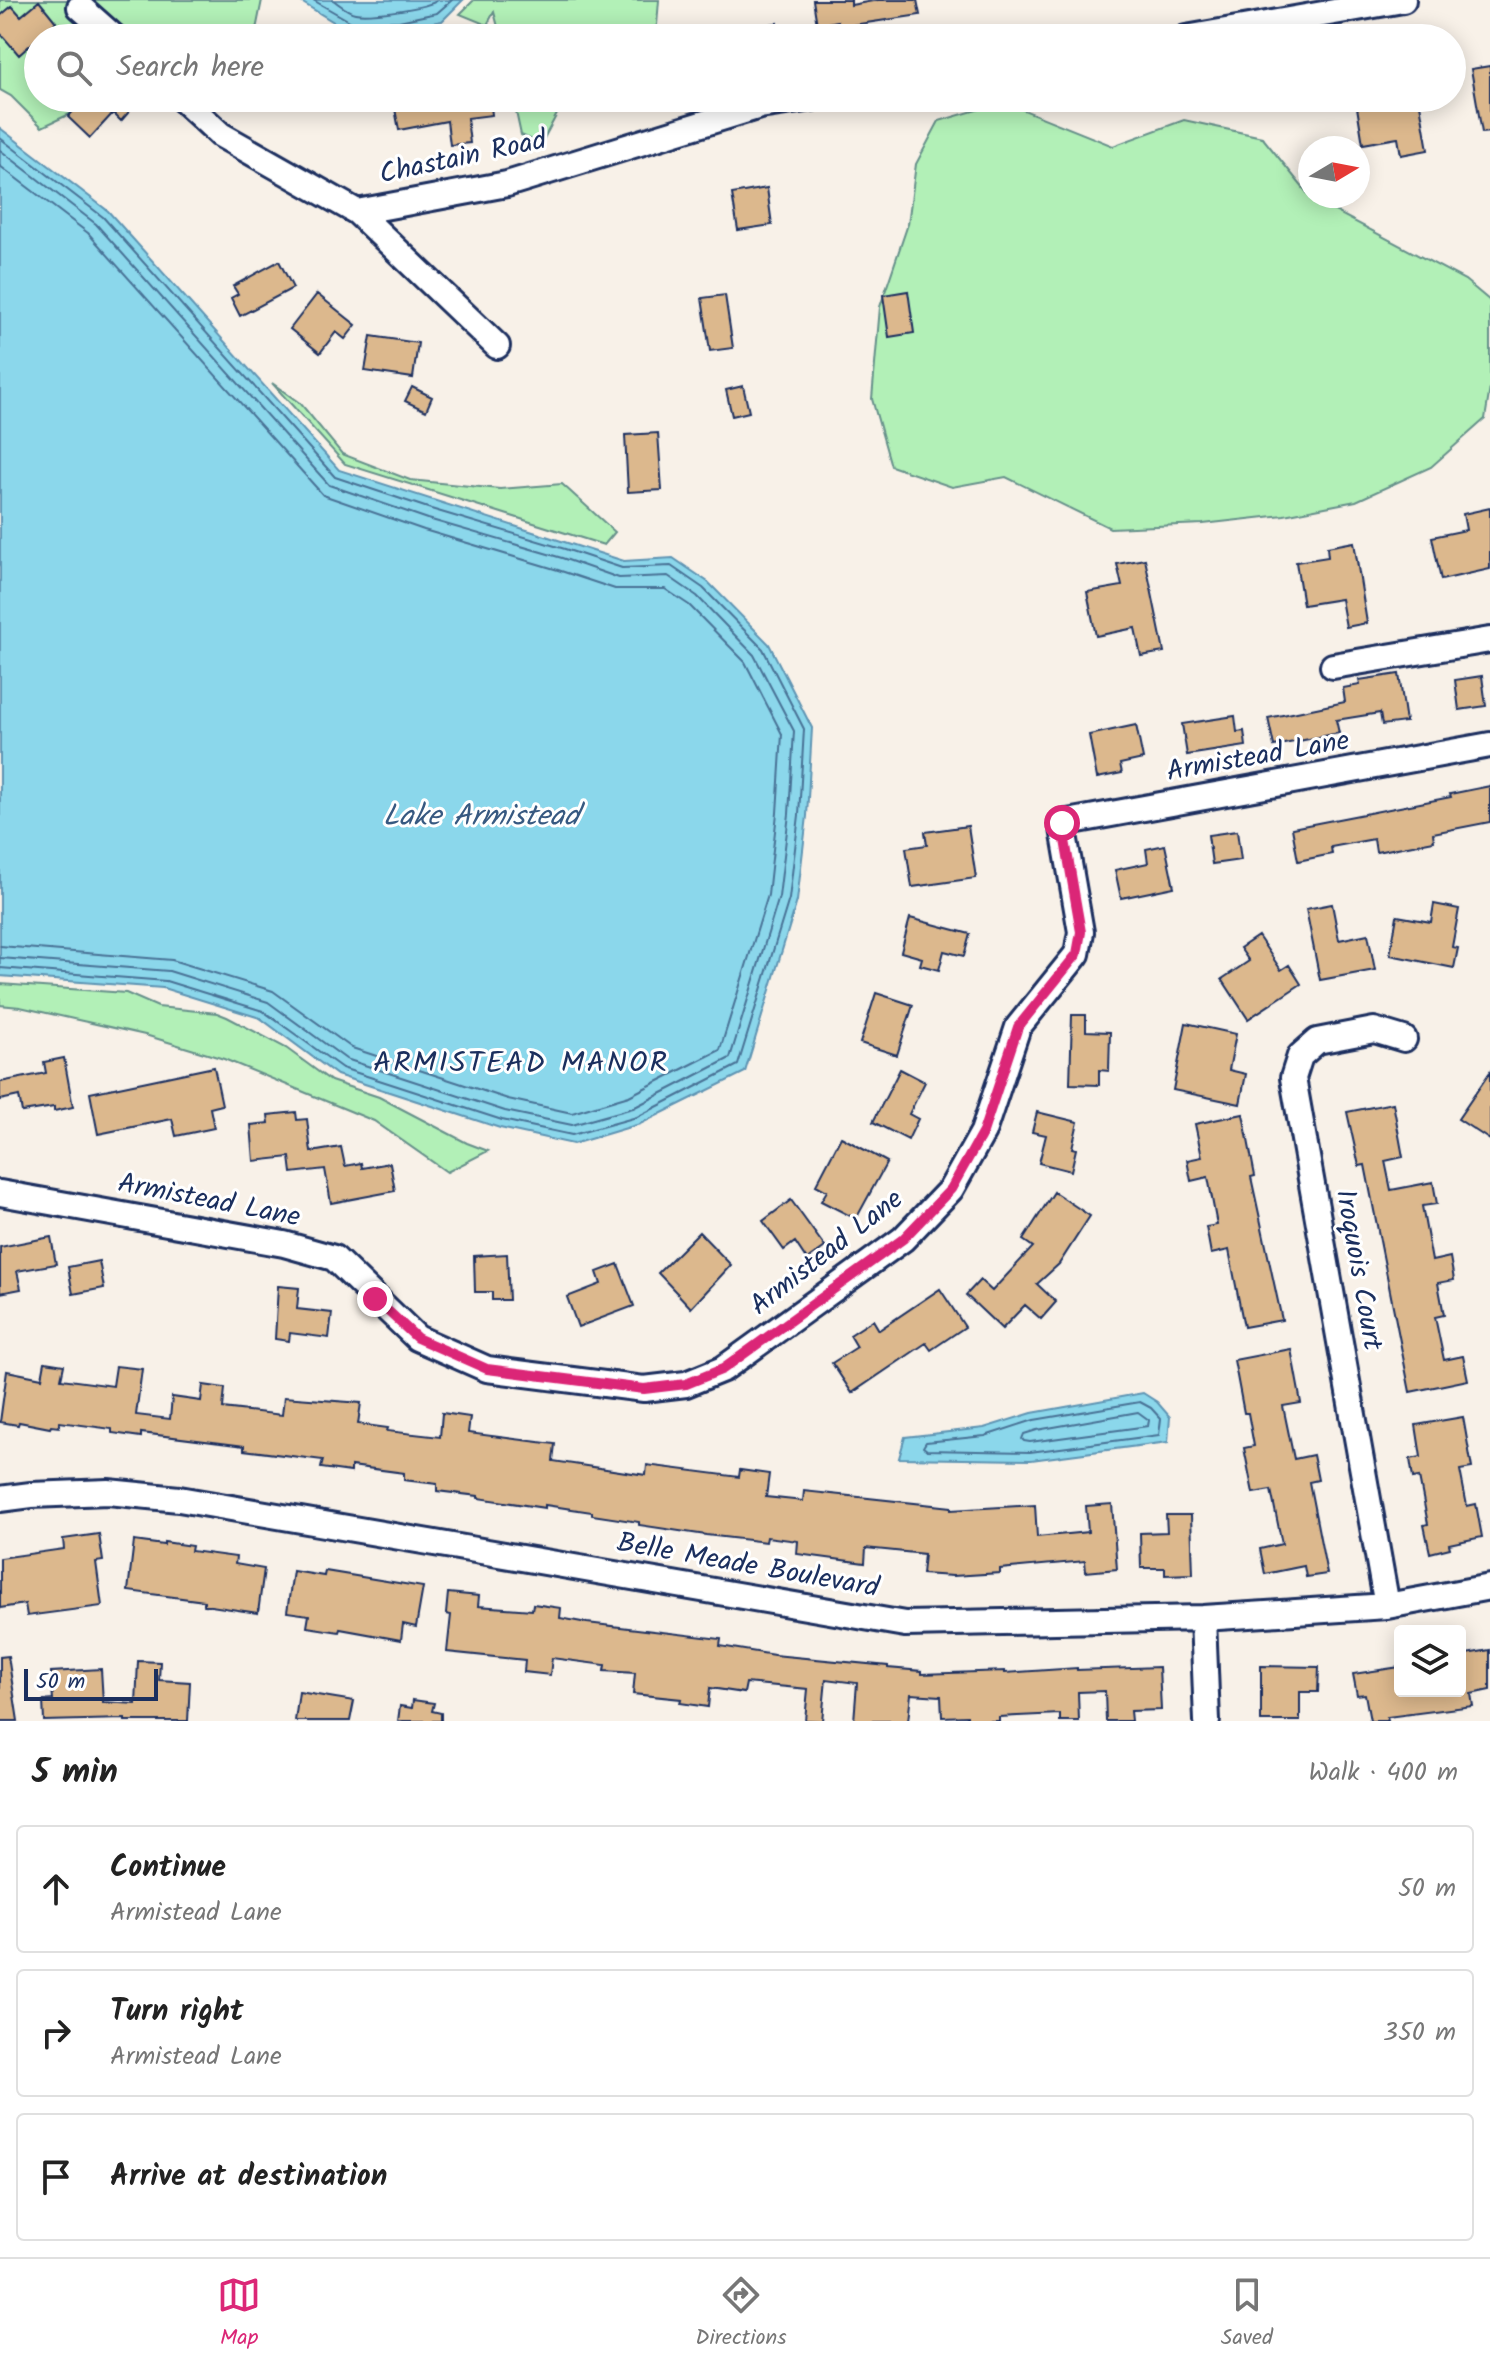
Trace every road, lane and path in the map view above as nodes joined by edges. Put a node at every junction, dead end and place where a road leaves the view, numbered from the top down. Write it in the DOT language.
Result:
graph roads {
  1 [pos="1403,0"];
  2 [pos="80,7"];
  3 [pos="99,24"];
  4 [pos="1266,24"];
  5 [pos="196,112"];
  6 [pos="741,112"];
  7 [pos="357,212"];
  8 [pos="497,346"];
  9 [pos="1490,640"];
  10 [pos="1333,666"];
  11 [pos="1490,745"];
  12 [pos="1404,1039"];
  13 [pos="0,1193"];
  14 [pos="0,1499"];
  15 [pos="1490,1587"];
  16 [pos="1387,1606"];
  17 [pos="1203,1618"];
  18 [pos="1207,1721"];
  1 -- 4 [label="street"];
  2 -- 3 [label="street"];
  5 -- 7 [label="street, Chastain Road"];
  6 -- 7 [label="street, Chastain Road"];
  7 -- 8 [label="street, Chastain Road"];
  9 -- 10 [label="street"];
  11 -- 13 [label="street, Armistead Lane"];
  12 -- 16 [label="street, Iroquois Court"];
  14 -- 17 [label="street, Belle Meade Boulevard"];
  15 -- 16 [label="street, Belle Meade Boulevard"];
  16 -- 17 [label="street, Belle Meade Boulevard"];
  17 -- 18 [label="street"];
}
